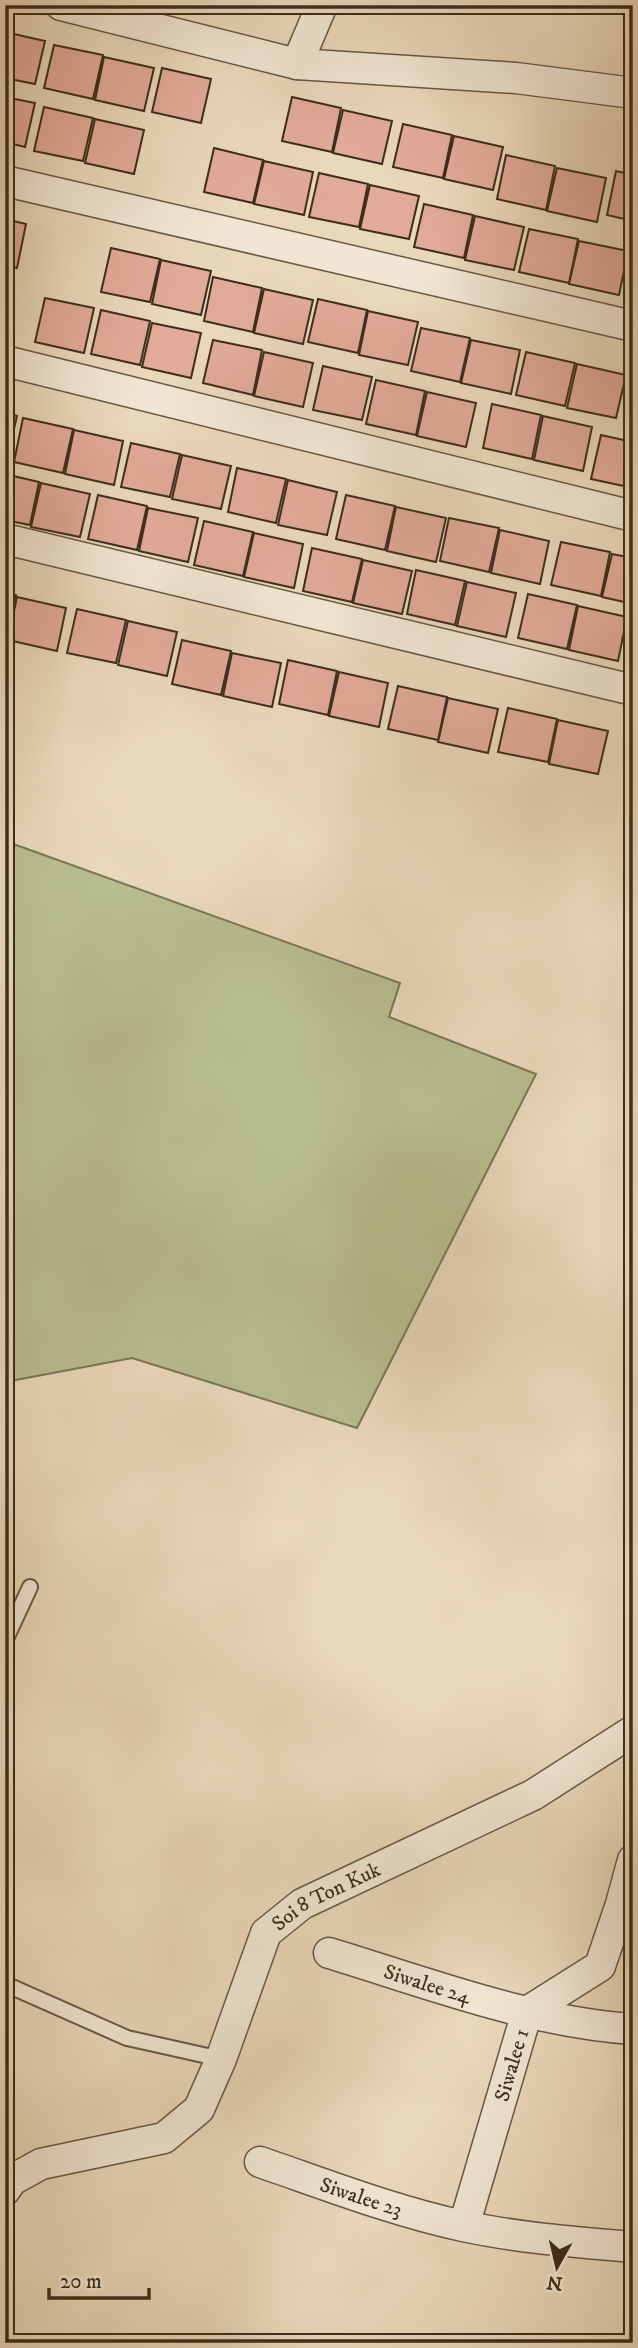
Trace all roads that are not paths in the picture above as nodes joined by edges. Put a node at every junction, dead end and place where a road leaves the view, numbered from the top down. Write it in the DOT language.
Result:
graph roads {
  1 [pos="61,5"];
  2 [pos="322,5"];
  3 [pos="297,64"];
  4 [pos="633,93"];
  5 [pos="5,181"];
  6 [pos="633,326"];
  7 [pos="5,361"];
  8 [pos="633,516"];
  9 [pos="5,540"];
  10 [pos="633,690"];
  11 [pos="30,1587"];
  12 [pos="5,1641"];
  13 [pos="633,1731"];
  14 [pos="633,1860"];
  15 [pos="329,1953"];
  16 [pos="5,1984"];
  17 [pos="527,2012"];
  18 [pos="633,2029"];
  19 [pos="220,2059"];
  20 [pos="260,2162"];
  21 [pos="5,2190"];
  22 [pos="464,2226"];
  23 [pos="633,2247"];
  1 -- 3 [label="street"];
  2 -- 3 [label="street"];
  3 -- 4 [label="street"];
  5 -- 6 [label="street"];
  7 -- 8 [label="street"];
  9 -- 10 [label="street"];
  11 -- 12 [label="lane"];
  13 -- 19 [label="street, Soi 8 Ton Kuk"];
  14 -- 17 [label="street, Siwalee 1"];
  15 -- 17 [label="street, Siwalee 24"];
  16 -- 19 [label="lane"];
  17 -- 18 [label="street, Siwalee 24"];
  17 -- 22 [label="street, Siwalee 1"];
  19 -- 21 [label="street, Soi 8 Ton Kuk"];
  20 -- 22 [label="street, Siwalee 23"];
  22 -- 23 [label="street, Siwalee 23"];
}
